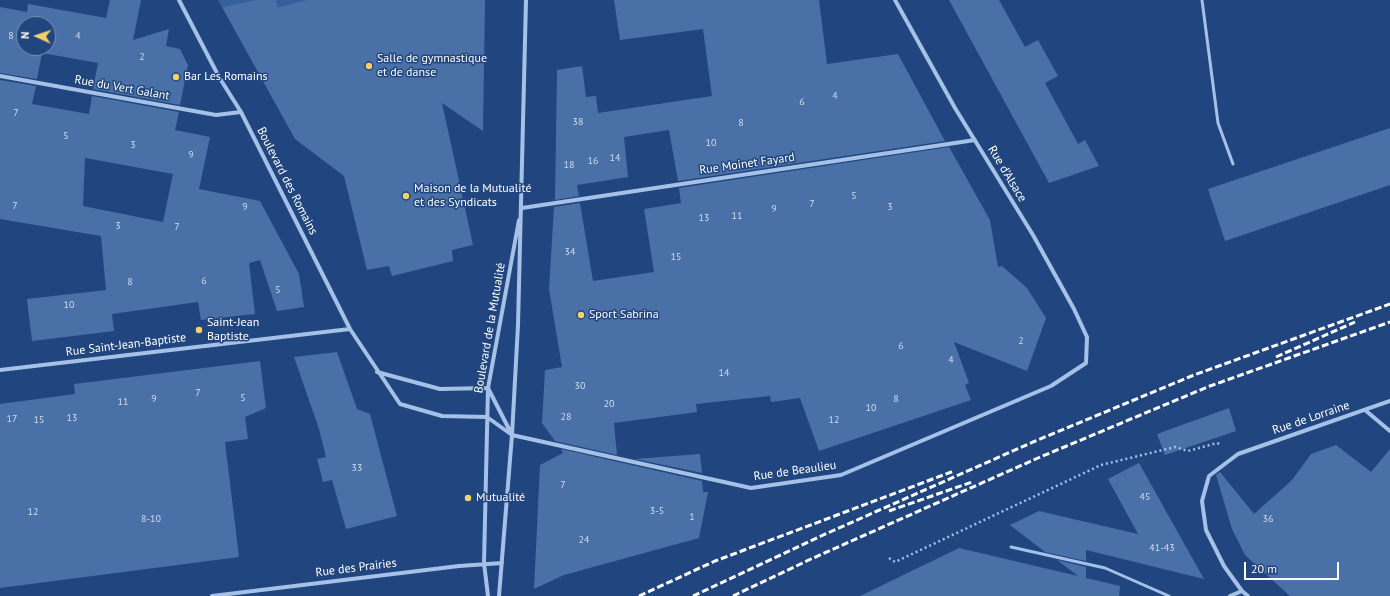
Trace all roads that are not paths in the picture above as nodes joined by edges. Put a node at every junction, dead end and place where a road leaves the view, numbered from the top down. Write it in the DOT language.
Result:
graph roads {
  1 [pos="179,0"];
  2 [pos="526,0"];
  3 [pos="895,0"];
  4 [pos="1202,0"];
  5 [pos="0,76"];
  6 [pos="241,112"];
  7 [pos="975,140"];
  8 [pos="1233,164"];
  9 [pos="522,208"];
  10 [pos="350,329"];
  11 [pos="1086,363"];
  12 [pos="0,370"];
  13 [pos="377,372"];
  14 [pos="488,388"];
  15 [pos="1390,401"];
  16 [pos="1365,410"];
  17 [pos="487,417"];
  18 [pos="1390,431"];
  19 [pos="512,435"];
  20 [pos="1011,547"];
  21 [pos="502,563"];
  22 [pos="484,564"];
  23 [pos="1242,591"];
  24 [pos="212,596"];
  25 [pos="488,596"];
  26 [pos="499,596"];
  27 [pos="1169,596"];
  28 [pos="1230,596"];
  29 [pos="1248,596"];
  1 -- 6 [label="street, Boulevard des Romains"];
  2 -- 9 [label="street, Boulevard de la Mutualité"];
  3 -- 7 [label="street, Rue d'Alsace"];
  4 -- 8 [label="lane"];
  5 -- 6 [label="street, Rue du Vert Galant"];
  6 -- 10 [label="street, Boulevard des Romains"];
  7 -- 9 [label="street, Rue Moinet Fayard"];
  7 -- 11 [label="street, Rue d'Alsace"];
  9 -- 14 [label="street, Boulevard de la Mutualité"];
  9 -- 19 [label="street, Boulevard de la Mutualité"];
  10 -- 12 [label="street, Rue Saint-Jean-Baptiste"];
  10 -- 13 [label="street, Boulevard des Romains"];
  11 -- 19 [label="street, Rue de Beaulieu"];
  13 -- 14 [label="street"];
  13 -- 17 [label="street, Boulevard des Romains"];
  14 -- 17 [label="street, Boulevard de la Mutualité"];
  14 -- 19 [label="street"];
  15 -- 16 [label="street, Rue de Lorraine"];
  16 -- 18 [label="street"];
  16 -- 23 [label="street, Rue de Lorraine"];
  17 -- 19 [label="street"];
  17 -- 22 [label="street, Boulevard de la Mutualité"];
  19 -- 21 [label="street, Boulevard de la Mutualité"];
  20 -- 27 [label="lane"];
  21 -- 22 [label="street, Rue des Prairies"];
  21 -- 26 [label="street, Boulevard de la Mutualité"];
  22 -- 24 [label="street, Rue des Prairies"];
  22 -- 25 [label="street, Boulevard de la Mutualité"];
  23 -- 28 [label="street"];
  23 -- 29 [label="street"];
}
